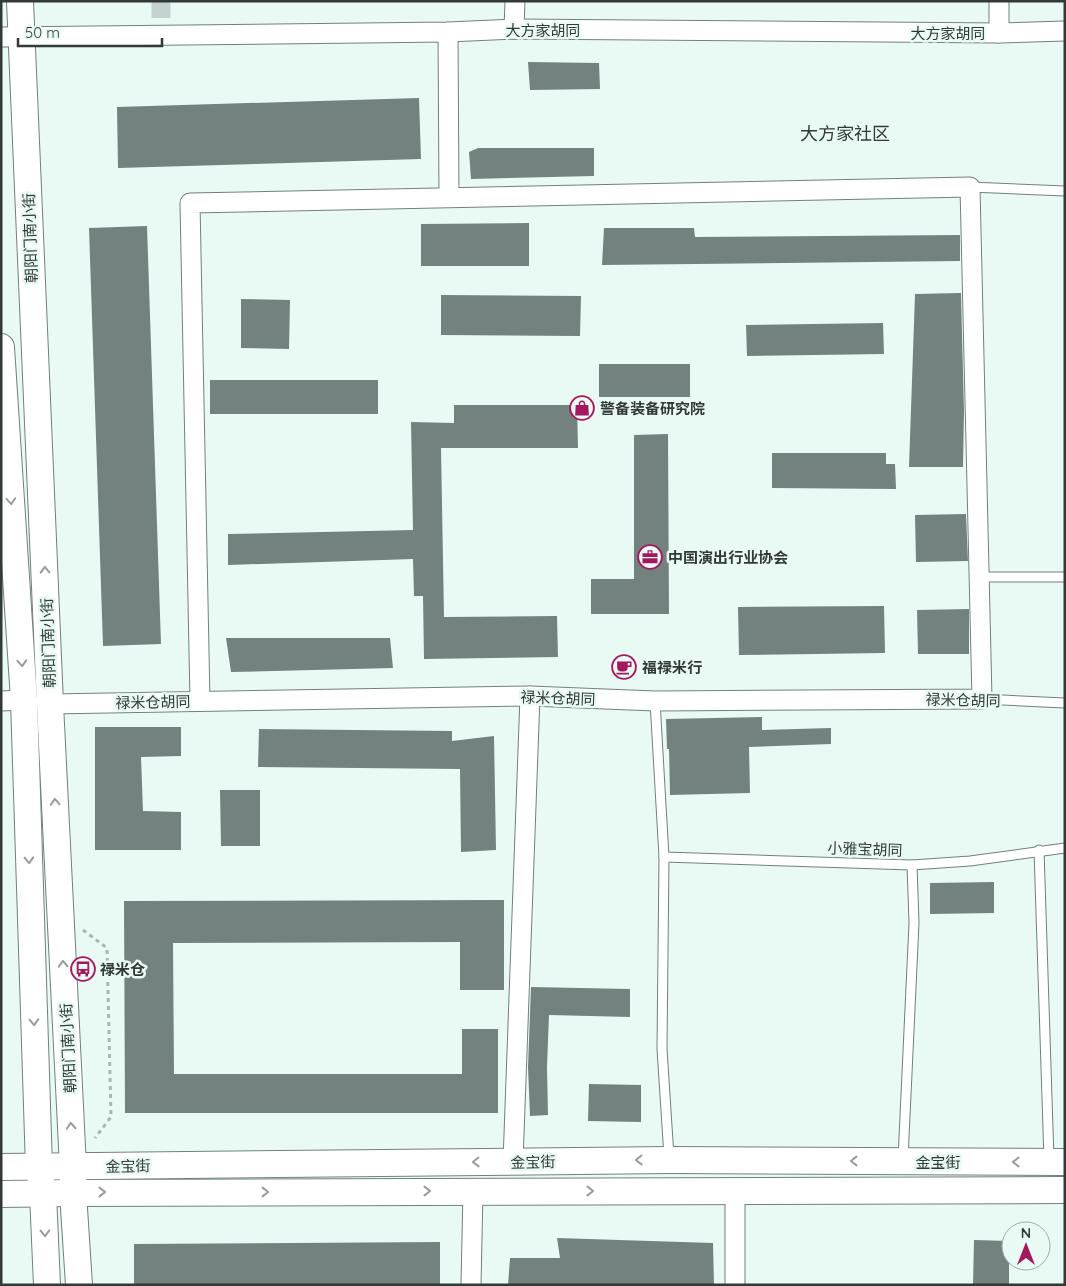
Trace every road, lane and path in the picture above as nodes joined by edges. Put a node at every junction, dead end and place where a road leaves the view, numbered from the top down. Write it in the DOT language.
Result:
graph roads {
  1 [pos="20,1"];
  2 [pos="515,1"];
  3 [pos="999,1"];
  4 [pos="514,29"];
  5 [pos="1065,31"];
  6 [pos="448,32"];
  7 [pos="999,33"];
  8 [pos="11,37"];
  9 [pos="970,187"];
  10 [pos="1065,191"];
  11 [pos="449,197"];
  12 [pos="1,347"];
  13 [pos="978,577"];
  14 [pos="1065,577"];
  15 [pos="530,696"];
  16 [pos="982,699"];
  17 [pos="13,701"];
  18 [pos="200,701"];
  19 [pos="655,701"];
  20 [pos="1065,703"];
  21 [pos="50,704"];
  22 [pos="1065,848"];
  23 [pos="1038,850"];
  24 [pos="664,857"];
  25 [pos="912,864"];
  26 [pos="60,913"];
  27 [pos="669,1160"];
  28 [pos="513,1162"];
  29 [pos="902,1162"];
  30 [pos="1057,1162"];
  31 [pos="1,1167"];
  32 [pos="73,1167"];
  33 [pos="39,1168"];
  34 [pos="1065,1190"];
  35 [pos="473,1191"];
  36 [pos="735,1191"];
  37 [pos="73,1193"];
  38 [pos="1,1194"];
  39 [pos="43,1194"];
  40 [pos="47,1285"];
  41 [pos="79,1285"];
  42 [pos="471,1285"];
  43 [pos="735,1285"];
  1 -- 8 [label="main road, 朝阳门南小街"];
  2 -- 4 [label="street"];
  3 -- 7 [label="street"];
  4 -- 6 [label="street, 大方家胡同"];
  4 -- 7 [label="street, 大方家胡同"];
  5 -- 7 [label="street, 大方家胡同"];
  6 -- 8 [label="street, 大方家胡同"];
  6 -- 11 [label="street"];
  21 -- 8 [label="main road, 朝阳门南小街, one-way"];
  9 -- 10 [label="lane"];
  9 -- 11 [label="street"];
  9 -- 13 [label="street"];
  11 -- 18 [label="street"];
  12 -- 17 [label="main road, 朝阳门南小街, one-way"];
  13 -- 14 [label="lane"];
  13 -- 16 [label="street"];
  15 -- 18 [label="street, 禄米仓胡同"];
  15 -- 19 [label="street, 禄米仓胡同"];
  15 -- 28 [label="street"];
  16 -- 19 [label="street, 禄米仓胡同"];
  16 -- 20 [label="lane, 禄米仓胡同"];
  17 -- 33 [label="main road, 朝阳门南小街, one-way"];
  18 -- 21 [label="street, 禄米仓胡同"];
  19 -- 24 [label="lane"];
  26 -- 21 [label="main road, 朝阳门南小街, one-way"];
  22 -- 23 [label="lane, 小雅宝胡同"];
  23 -- 25 [label="lane, 小雅宝胡同"];
  23 -- 30 [label="lane"];
  24 -- 25 [label="lane, 小雅宝胡同"];
  24 -- 27 [label="lane"];
  25 -- 29 [label="lane"];
  32 -- 26 [label="main road, 朝阳门南小街, one-way"];
  26 -- 32 [label="path"];
  27 -- 28 [label="main road, 金宝街, one-way"];
  29 -- 27 [label="main road, 金宝街, one-way"];
  28 -- 32 [label="main road, 金宝街, one-way"];
  30 -- 29 [label="main road, 金宝街, one-way"];
  31 -- 33 [label="main road, 金宝街"];
  32 -- 33 [label="main road, 金宝街"];
  32 -- 37 [label="main road, 朝阳门南小街"];
  33 -- 39 [label="main road, 朝阳门南小街"];
  34 -- 36 [label="main road, 金宝街"];
  35 -- 36 [label="main road, 金宝街, one-way"];
  37 -- 35 [label="main road, 金宝街, one-way"];
  35 -- 42 [label="street"];
  36 -- 43 [label="street"];
  37 -- 39 [label="main road, 金宝街"];
  37 -- 41 [label="main road, 朝阳门南小街"];
  38 -- 39 [label="main road, 金宝街"];
  39 -- 40 [label="main road, 朝阳门南小街, one-way"];
}
